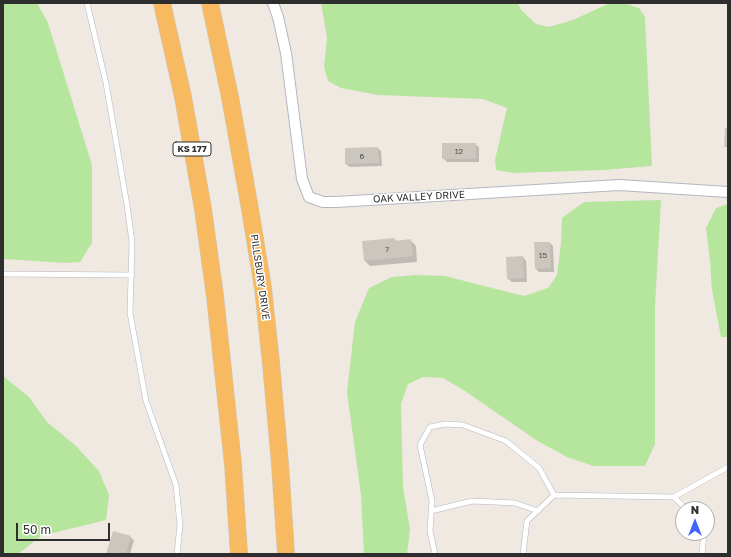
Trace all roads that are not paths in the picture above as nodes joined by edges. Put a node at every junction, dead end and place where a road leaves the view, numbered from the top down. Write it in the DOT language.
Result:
graph roads {
  1 [pos="87,3"];
  2 [pos="162,3"];
  3 [pos="210,3"];
  4 [pos="273,3"];
  5 [pos="728,192"];
  6 [pos="3,274"];
  7 [pos="132,275"];
  8 [pos="728,467"];
  9 [pos="554,495"];
  10 [pos="674,497"];
  11 [pos="678,501"];
  12 [pos="431,511"];
  13 [pos="538,511"];
  14 [pos="703,541"];
  15 [pos="177,554"];
  16 [pos="239,554"];
  17 [pos="286,554"];
  18 [pos="435,554"];
  19 [pos="523,554"];
  20 [pos="702,554"];
  1 -- 7 [label="lane"];
  2 -- 16 [label="highway, KS 177"];
  3 -- 17 [label="highway, PILLSBURY DRIVE"];
  4 -- 5 [label="street, OAK VALLEY DRIVE"];
  6 -- 7 [label="lane"];
  7 -- 15 [label="lane"];
  8 -- 10 [label="lane"];
  9 -- 10 [label="lane"];
  9 -- 12 [label="lane"];
  9 -- 13 [label="lane"];
  10 -- 11 [label="lane"];
  12 -- 13 [label="lane"];
  12 -- 18 [label="lane"];
  13 -- 19 [label="lane"];
  14 -- 20 [label="lane"];
}
